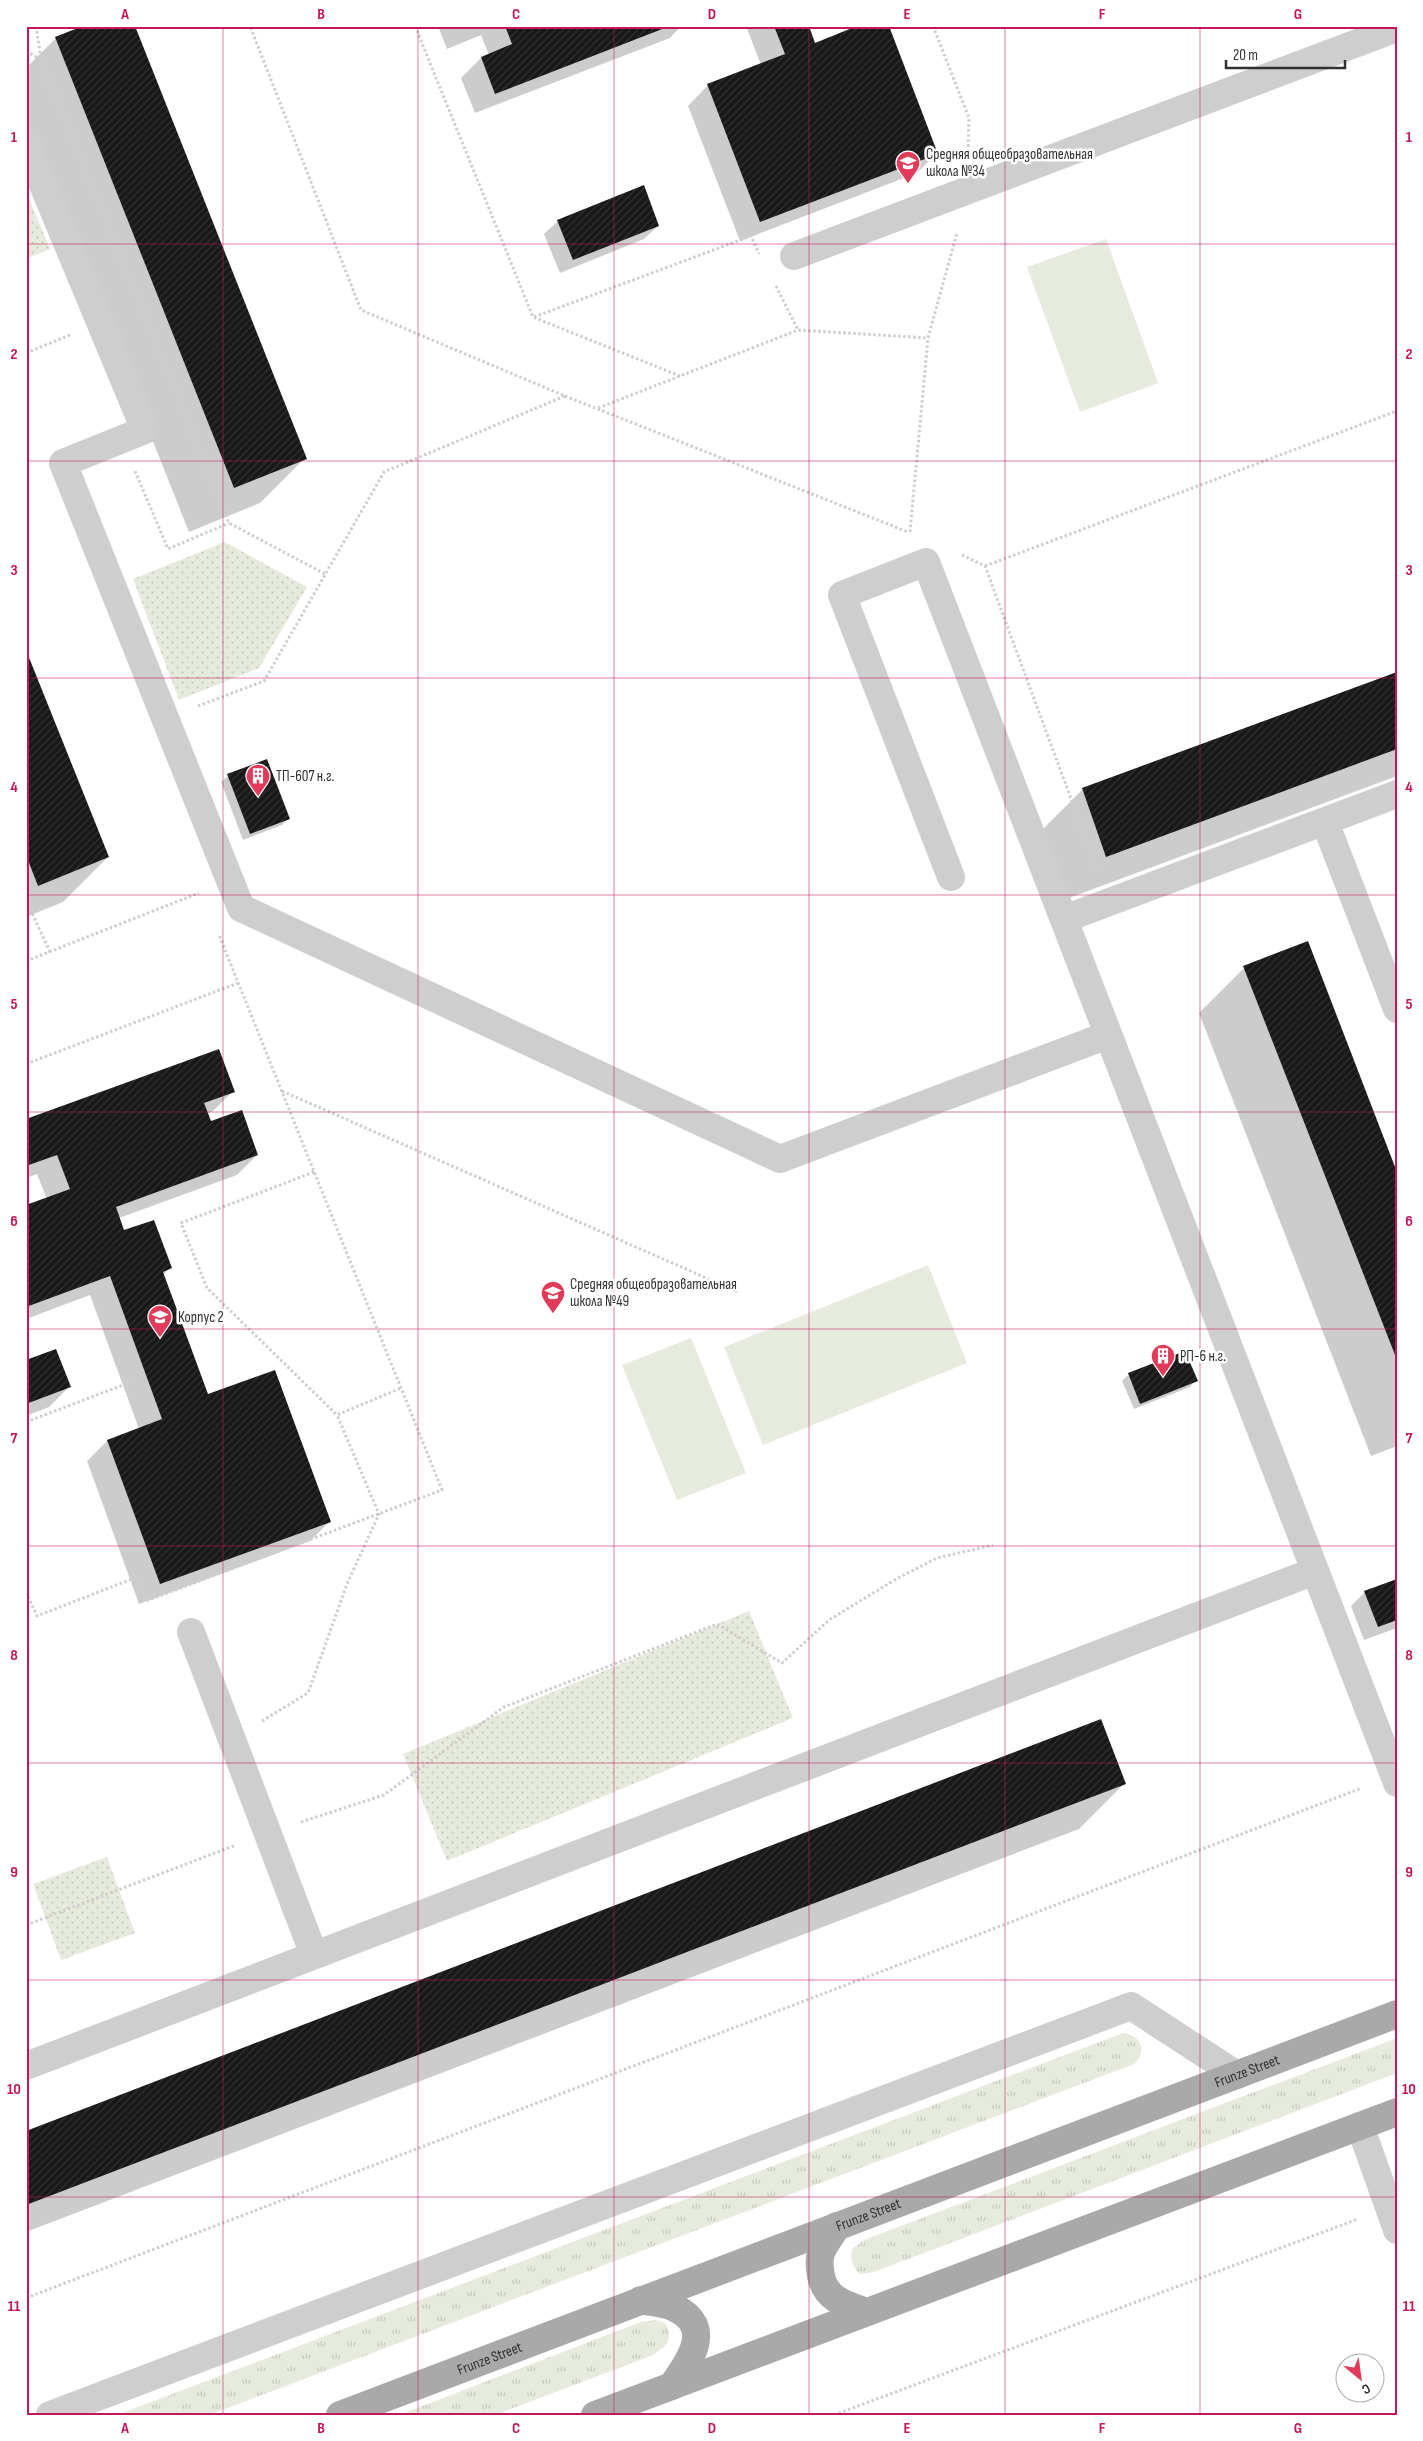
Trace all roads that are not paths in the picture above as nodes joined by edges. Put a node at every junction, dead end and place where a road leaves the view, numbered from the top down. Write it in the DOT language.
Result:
graph roads {
  1 [pos="1397,28"];
  2 [pos="26,144"];
  3 [pos="794,256"];
  4 [pos="1397,794"];
  5 [pos="1325,822"];
  6 [pos="951,877"];
  7 [pos="1064,919"];
  8 [pos="1397,1009"];
  9 [pos="1108,1035"];
  10 [pos="1315,1571"];
  11 [pos="191,1632"];
  12 [pos="1389,1741"];
  13 [pos="1396,1779"];
  14 [pos="314,1955"];
  15 [pos="1397,2014"];
  16 [pos="26,2066"];
  17 [pos="1237,2075"];
  18 [pos="1397,2112"];
  19 [pos="1360,2126"];
  20 [pos="1393,2219"];
  21 [pos="836,2226"];
  22 [pos="641,2300"];
  23 [pos="867,2312"];
  24 [pos="672,2386"];
  25 [pos="50,2415"];
  26 [pos="340,2415"];
  27 [pos="595,2415"];
  1 -- 3 [label="lane"];
  2 -- 9 [label="lane"];
  4 -- 5 [label="lane"];
  5 -- 7 [label="lane"];
  5 -- 8 [label="lane"];
  6 -- 7 [label="lane"];
  7 -- 9 [label="lane"];
  9 -- 10 [label="lane"];
  10 -- 12 [label="lane"];
  10 -- 14 [label="lane"];
  11 -- 14 [label="lane"];
  12 -- 13 [label="lane"];
  14 -- 16 [label="lane"];
  15 -- 17 [label="main road, Frunze Street"];
  17 -- 21 [label="main road, Frunze Street"];
  17 -- 25 [label="lane"];
  18 -- 19 [label="main road"];
  19 -- 20 [label="lane"];
  19 -- 23 [label="main road"];
  21 -- 22 [label="main road, Frunze Street"];
  21 -- 23 [label="main road"];
  22 -- 24 [label="main road"];
  22 -- 26 [label="main road, Frunze Street"];
  23 -- 24 [label="main road"];
  24 -- 27 [label="main road"];
}
